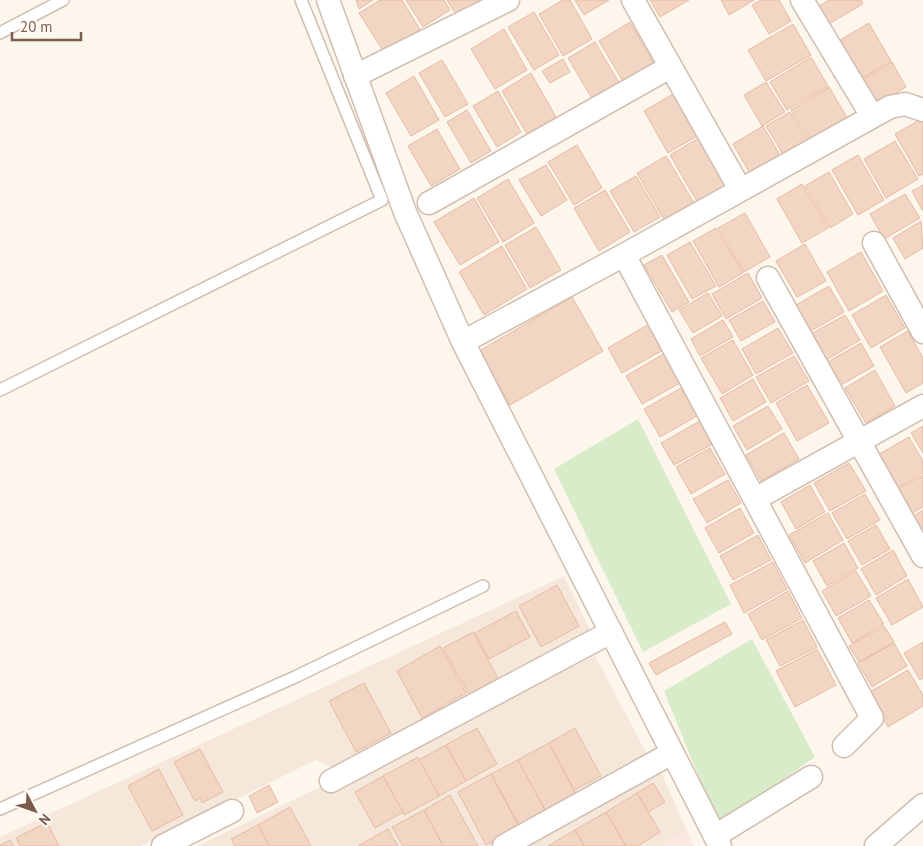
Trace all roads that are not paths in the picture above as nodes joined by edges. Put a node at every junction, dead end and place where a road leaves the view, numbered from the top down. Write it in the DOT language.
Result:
graph roads {
  1 [pos="63,0"];
  2 [pos="301,0"];
  3 [pos="328,0"];
  4 [pos="508,0"];
  5 [pos="633,0"];
  6 [pos="802,0"];
  7 [pos="0,33"];
  8 [pos="670,67"];
  9 [pos="355,76"];
  10 [pos="921,103"];
  11 [pos="872,116"];
  12 [pos="740,189"];
  13 [pos="429,203"];
  14 [pos="874,243"];
  15 [pos="624,255"];
  16 [pos="768,278"];
  17 [pos="923,332"];
  18 [pos="463,342"];
  19 [pos="0,390"];
  20 [pos="923,406"];
  21 [pos="859,442"];
  22 [pos="755,499"];
  23 [pos="923,556"];
  24 [pos="483,586"];
  25 [pos="611,632"];
  26 [pos="844,746"];
  27 [pos="672,753"];
  28 [pos="811,777"];
  29 [pos="331,782"];
  30 [pos="923,805"];
  31 [pos="0,809"];
  32 [pos="232,811"];
  33 [pos="717,841"];
  34 [pos="163,846"];
  35 [pos="504,846"];
  36 [pos="876,846"];
  1 -- 7 [label="lane"];
  2 -- 19 [label="lane"];
  3 -- 9 [label="street"];
  4 -- 9 [label="street"];
  5 -- 8 [label="street"];
  6 -- 11 [label="street"];
  8 -- 12 [label="street"];
  8 -- 13 [label="street"];
  9 -- 18 [label="street"];
  10 -- 11 [label="street"];
  11 -- 12 [label="street"];
  12 -- 15 [label="street"];
  14 -- 17 [label="street"];
  15 -- 18 [label="street"];
  15 -- 22 [label="street"];
  16 -- 21 [label="street"];
  18 -- 25 [label="street"];
  20 -- 21 [label="street"];
  21 -- 22 [label="street"];
  21 -- 23 [label="street"];
  22 -- 26 [label="street"];
  24 -- 31 [label="lane"];
  25 -- 27 [label="street"];
  25 -- 29 [label="street"];
  27 -- 33 [label="street"];
  27 -- 35 [label="street"];
  28 -- 33 [label="street"];
  30 -- 36 [label="street"];
  32 -- 34 [label="street"];
}
